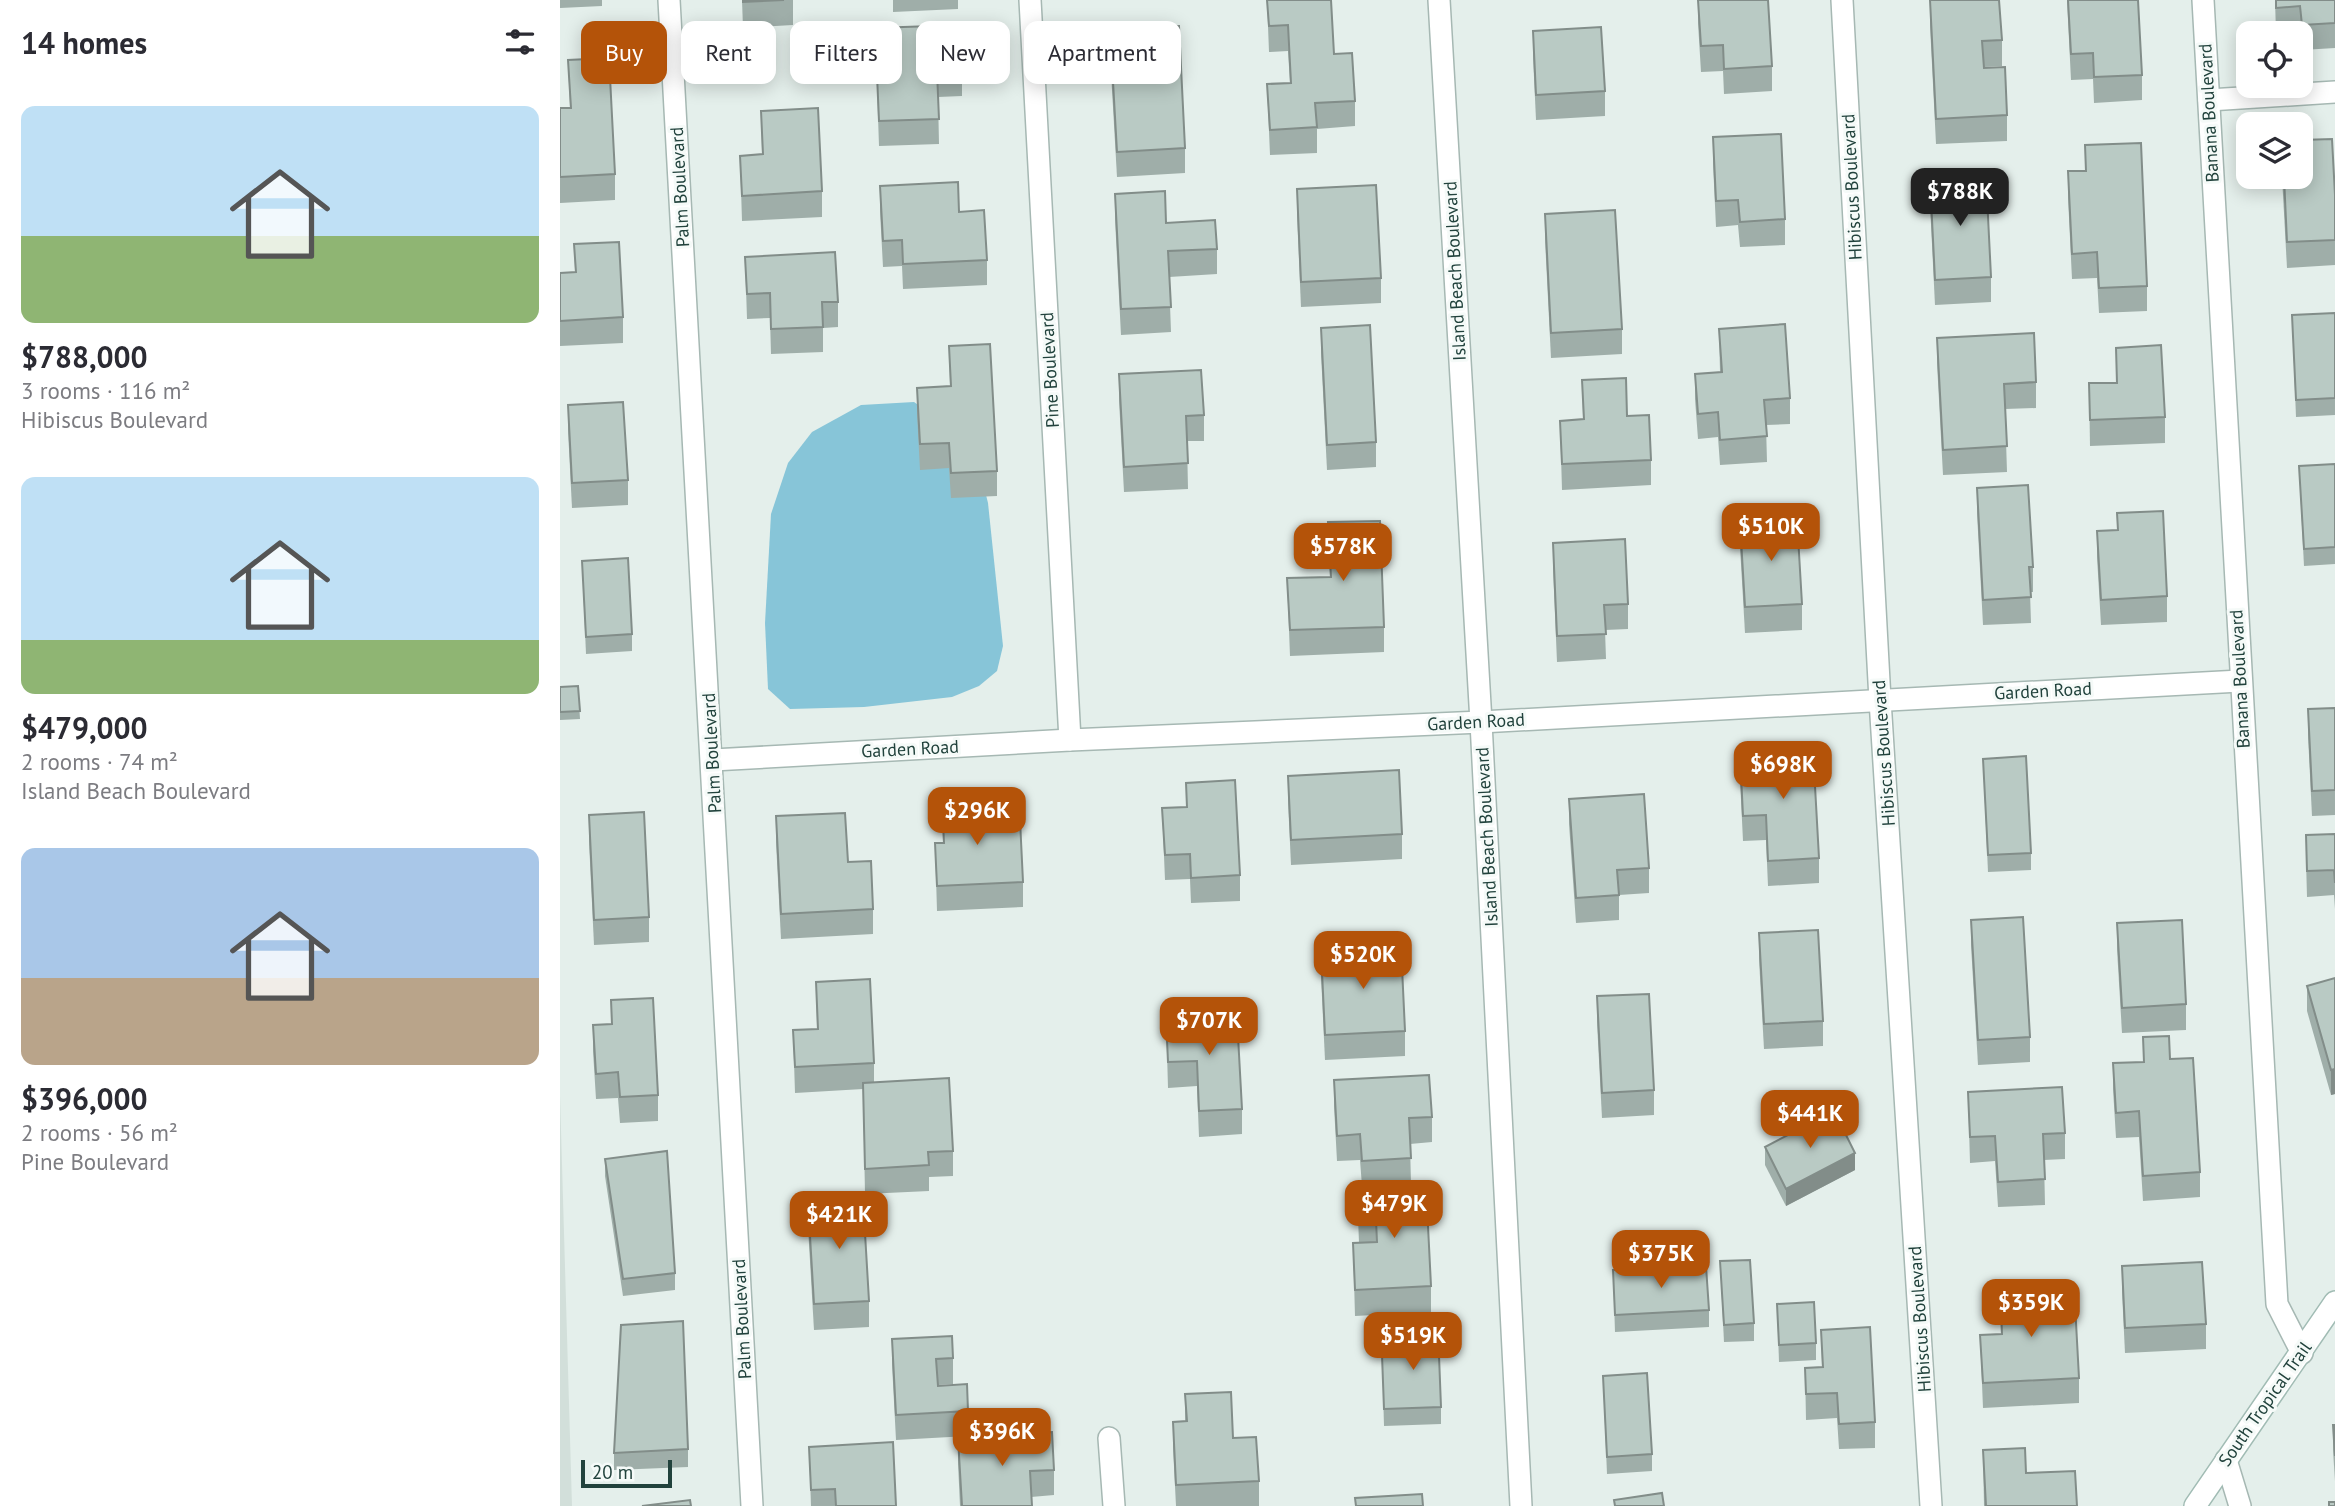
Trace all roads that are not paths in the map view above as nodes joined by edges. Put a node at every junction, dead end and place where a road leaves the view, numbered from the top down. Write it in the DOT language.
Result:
graph roads {
  1 [pos="669,0"];
  2 [pos="1030,0"];
  3 [pos="1439,0"];
  4 [pos="1842,0"];
  5 [pos="2203,0"];
  6 [pos="2335,92"];
  7 [pos="2209,100"];
  8 [pos="2240,681"];
  9 [pos="1880,700"];
  10 [pos="1481,722"];
  11 [pos="1070,740"];
  12 [pos="713,760"];
  13 [pos="2335,1302"];
  14 [pos="2302,1353"];
  15 [pos="1108,1438"];
  16 [pos="2226,1460"];
  17 [pos="752,1506"];
  18 [pos="1114,1506"];
  19 [pos="1521,1506"];
  20 [pos="1931,1506"];
  21 [pos="2195,1506"];
  22 [pos="2240,1506"];
  1 -- 12 [label="street, Palm Boulevard"];
  2 -- 11 [label="street, Pine Boulevard"];
  3 -- 10 [label="street, Island Beach Boulevard"];
  4 -- 9 [label="street, Hibiscus Boulevard"];
  5 -- 7 [label="street, Banana Boulevard"];
  6 -- 7 [label="street"];
  7 -- 8 [label="street, Banana Boulevard"];
  8 -- 9 [label="street, Garden Road"];
  8 -- 14 [label="street, Banana Boulevard"];
  9 -- 10 [label="street, Garden Road"];
  9 -- 20 [label="street, Hibiscus Boulevard"];
  10 -- 11 [label="street, Garden Road"];
  10 -- 19 [label="street, Island Beach Boulevard"];
  11 -- 12 [label="street, Garden Road"];
  12 -- 17 [label="street, Palm Boulevard"];
  13 -- 14 [label="street, South Tropical Trail"];
  14 -- 16 [label="street, South Tropical Trail"];
  15 -- 18 [label="street"];
  16 -- 21 [label="street, South Tropical Trail"];
  16 -- 22 [label="street"];
}
